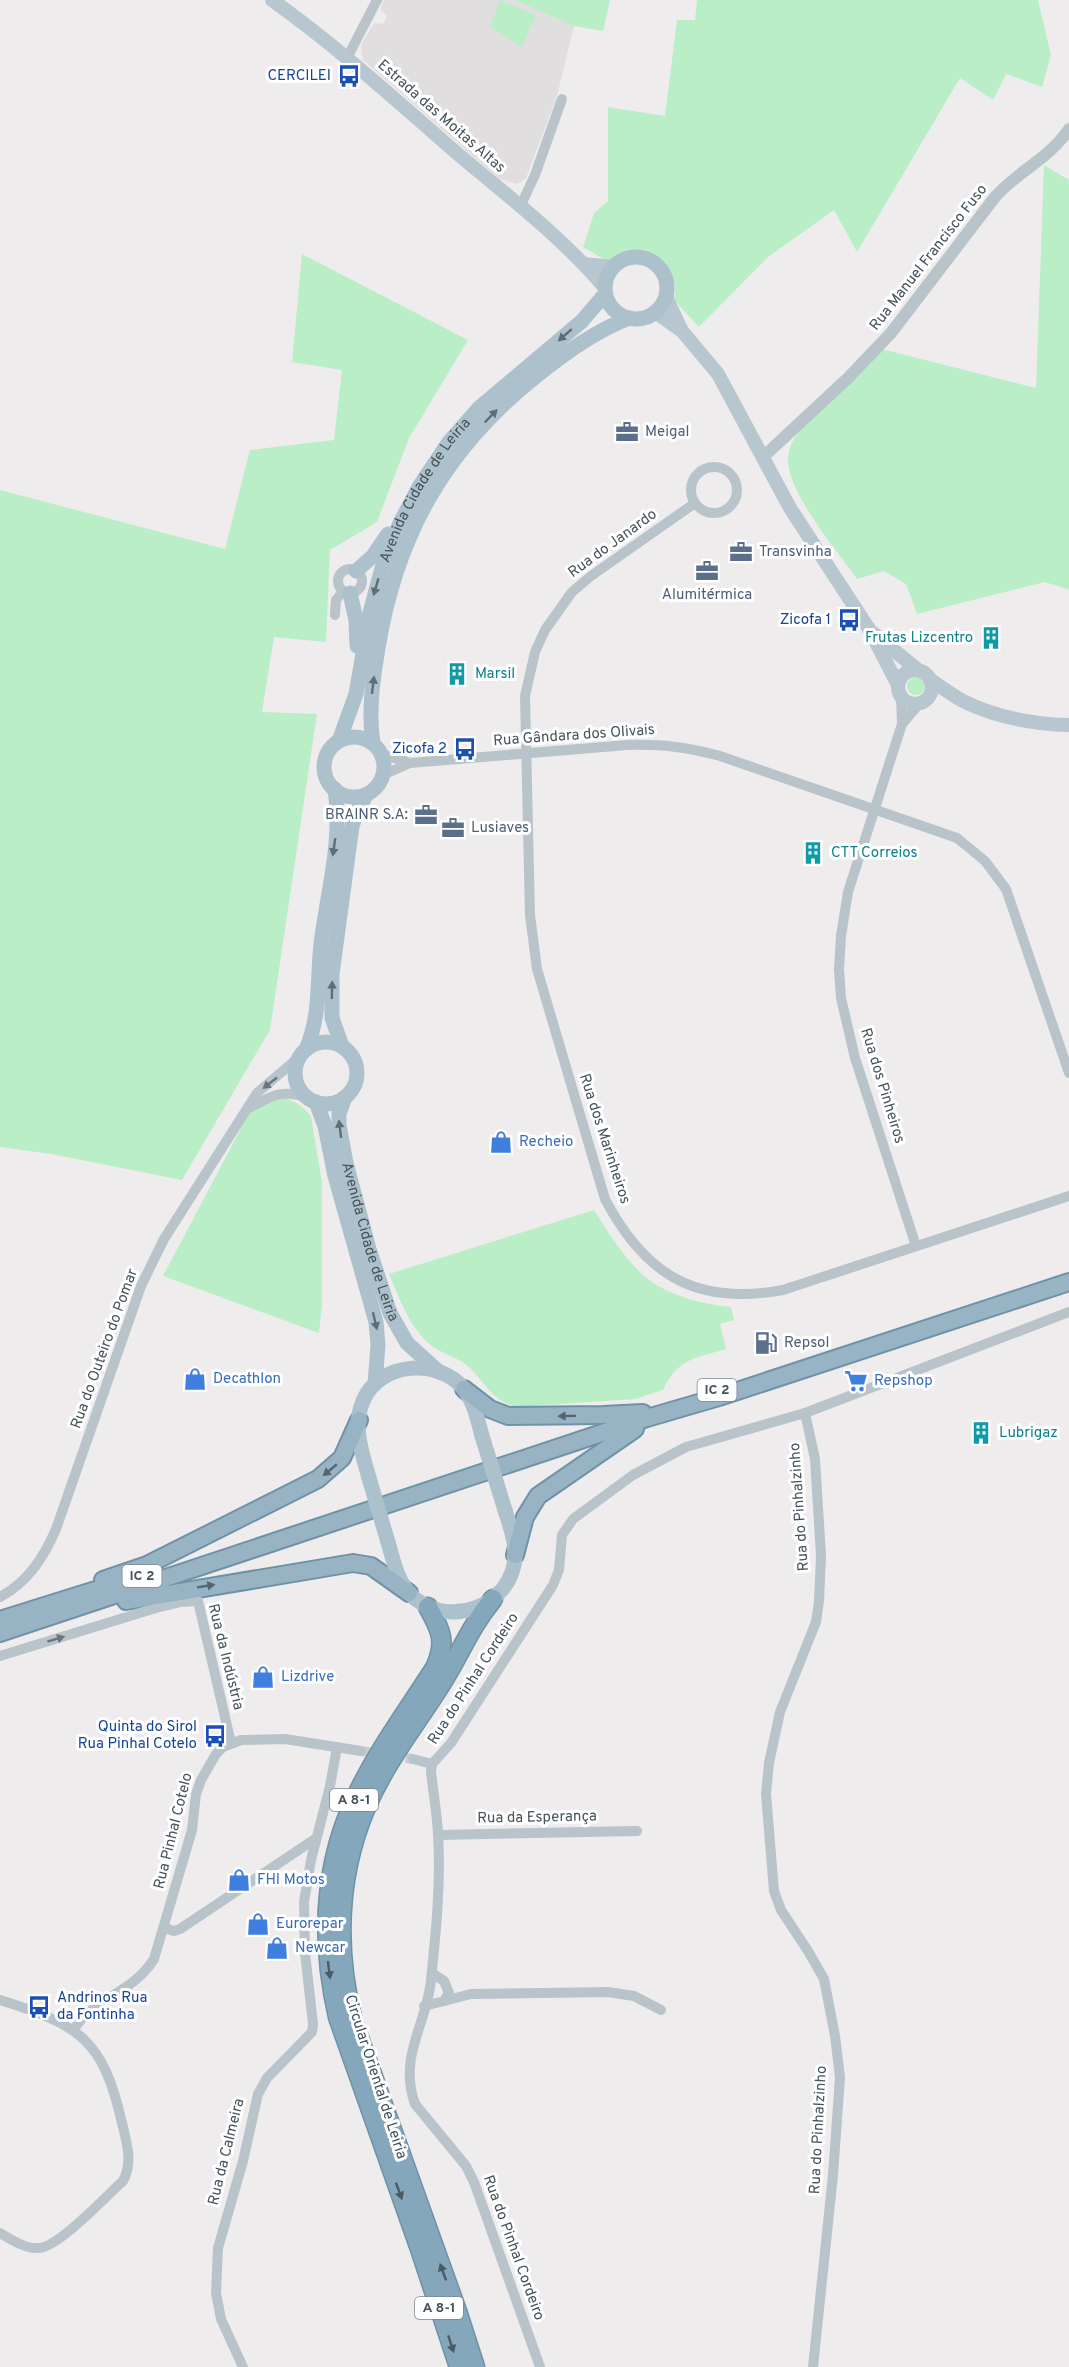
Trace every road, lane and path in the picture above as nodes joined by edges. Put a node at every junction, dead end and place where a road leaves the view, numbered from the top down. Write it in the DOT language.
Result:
graph roads {
  1 [pos="272,0"];
  2 [pos="377,0"];
  3 [pos="348,58"];
  4 [pos="562,99"];
  5 [pos="1069,129"];
  6 [pos="520,207"];
  7 [pos="584,264"];
  8 [pos="613,267"];
  9 [pos="605,291"];
  10 [pos="666,297"];
  11 [pos="655,312"];
  12 [pos="629,318"];
  13 [pos="682,331"];
  14 [pos="762,458"];
  15 [pos="410,502"];
  16 [pos="695,503"];
  17 [pos="356,571"];
  18 [pos="346,592"];
  19 [pos="335,615"];
  20 [pos="869,629"];
  21 [pos="918,670"];
  22 [pos="359,680"];
  23 [pos="931,680"];
  24 [pos="899,691"];
  25 [pos="923,701"];
  26 [pos="963,701"];
  27 [pos="902,724"];
  28 [pos="1069,725"];
  29 [pos="339,741"];
  30 [pos="377,748"];
  31 [pos="525,754"];
  32 [pos="410,763"];
  33 [pos="383,775"];
  34 [pos="335,789"];
  35 [pos="367,794"];
  36 [pos="874,809"];
  37 [pos="342,1046"];
  38 [pos="302,1053"];
  39 [pos="1069,1073"];
  40 [pos="345,1097"];
  41 [pos="311,1100"];
  42 [pos="246,1110"];
  43 [pos="1069,1196"];
  44 [pos="916,1246"];
  45 [pos="1069,1274"];
  46 [pos="1069,1282"];
  47 [pos="1069,1312"];
  48 [pos="439,1372"];
  49 [pos="375,1384"];
  50 [pos="464,1389"];
  51 [pos="674,1410"];
  52 [pos="647,1413"];
  53 [pos="805,1413"];
  54 [pos="358,1420"];
  55 [pos="516,1555"];
  56 [pos="409,1593"];
  57 [pos="0,1597"];
  58 [pos="492,1599"];
  59 [pos="428,1607"];
  60 [pos="66,1612"];
  61 [pos="7,1618"];
  62 [pos="0,1633"];
  63 [pos="0,1656"];
  64 [pos="231,1743"];
  65 [pos="337,1747"];
  66 [pos="362,1752"];
  67 [pos="413,1760"];
  68 [pos="432,1764"];
  69 [pos="637,1831"];
  70 [pos="438,1835"];
  71 [pos="315,1839"];
  72 [pos="165,1928"];
  73 [pos="432,1973"];
  74 [pos="446,1984"];
  75 [pos="471,1994"];
  76 [pos="0,2000"];
  77 [pos="444,2001"];
  78 [pos="424,2006"];
  79 [pos="662,2010"];
  80 [pos="74,2030"];
  81 [pos="0,2233"];
  82 [pos="243,2367"];
  83 [pos="459,2367"];
  84 [pos="475,2367"];
  85 [pos="540,2367"];
  86 [pos="813,2367"];
  1 -- 3 [label="main road, Estrada das Moitas Altas"];
  2 -- 3 [label="street"];
  3 -- 6 [label="main road, Estrada das Moitas Altas"];
  4 -- 6 [label="street"];
  5 -- 14 [label="street, Rua Manuel Francisco Fuso"];
  6 -- 7 [label="main road, Estrada das Moitas Altas"];
  7 -- 8 [label="main road"];
  7 -- 9 [label="main road, Estrada das Moitas Altas"];
  8 -- 9 [label="main road"];
  8 -- 10 [label="main road"];
  9 -- 12 [label="main road"];
  9 -- 15 [label="main road, Avenida Cidade de Leiria, one-way"];
  10 -- 11 [label="main road"];
  10 -- 13 [label="main road"];
  11 -- 12 [label="main road"];
  11 -- 13 [label="main road"];
  30 -- 12 [label="main road, Avenida Cidade de Leiria, one-way"];
  13 -- 14 [label="main road"];
  14 -- 20 [label="main road"];
  15 -- 17 [label="main road"];
  15 -- 22 [label="main road, Avenida Cidade de Leiria, one-way"];
  16 -- 16 [label="street"];
  16 -- 31 [label="street, Rua do Janardo"];
  17 -- 18 [label="street"];
  17 -- 18 [label="street"];
  18 -- 19 [label="street"];
  18 -- 22 [label="main road"];
  20 -- 21 [label="main road"];
  20 -- 24 [label="main road"];
  21 -- 23 [label="main road"];
  21 -- 24 [label="main road"];
  22 -- 29 [label="main road, Avenida Cidade de Leiria"];
  23 -- 25 [label="main road"];
  23 -- 26 [label="main road"];
  24 -- 25 [label="main road"];
  24 -- 27 [label="street, Rua dos Pinheiros"];
  25 -- 26 [label="main road"];
  25 -- 27 [label="street, Rua dos Pinheiros"];
  26 -- 28 [label="main road"];
  27 -- 36 [label="street, Rua dos Pinheiros"];
  29 -- 30 [label="main road"];
  29 -- 34 [label="main road"];
  30 -- 32 [label="street, Rua Gândara dos Olivais"];
  30 -- 33 [label="main road"];
  31 -- 32 [label="street, Rua Gândara dos Olivais"];
  31 -- 36 [label="street, Rua Gândara dos Olivais"];
  31 -- 44 [label="street, Rua dos Marinheiros"];
  32 -- 33 [label="street, Rua Gândara dos Olivais"];
  33 -- 35 [label="main road"];
  34 -- 35 [label="main road"];
  34 -- 38 [label="main road, one-way"];
  37 -- 35 [label="main road, one-way"];
  36 -- 39 [label="street, Rua Gândara dos Olivais"];
  36 -- 44 [label="street, Rua dos Pinheiros"];
  37 -- 38 [label="main road"];
  37 -- 40 [label="main road"];
  38 -- 41 [label="main road"];
  38 -- 42 [label="street, Rua do Outeiro do Pomar, one-way"];
  40 -- 41 [label="main road"];
  48 -- 40 [label="main road, Avenida Cidade de Leiria, one-way"];
  41 -- 42 [label="street"];
  41 -- 49 [label="main road, Avenida Cidade de Leiria, one-way"];
  42 -- 57 [label="street, Rua do Outeiro do Pomar"];
  43 -- 44 [label="street, Rua dos Marinheiros"];
  45 -- 52 [label="highway, IC 2"];
  46 -- 51 [label="highway, IC 2"];
  47 -- 53 [label="street, Rua do Pinhal Cordeiro"];
  48 -- 49 [label="main road"];
  48 -- 50 [label="main road, Avenida Cidade de Leiria"];
  49 -- 54 [label="main road"];
  52 -- 50 [label="highway, one-way"];
  50 -- 55 [label="main road, bridge"];
  51 -- 55 [label="highway"];
  51 -- 60 [label="highway, IC 2"];
  52 -- 61 [label="highway, IC 2"];
  53 -- 68 [label="street, Rua do Pinhal Cordeiro"];
  53 -- 86 [label="street, Rua do Pinhalzinho"];
  54 -- 56 [label="main road, bridge"];
  54 -- 61 [label="highway, one-way"];
  55 -- 58 [label="main road"];
  56 -- 59 [label="main road"];
  60 -- 56 [label="highway, one-way"];
  58 -- 59 [label="main road"];
  84 -- 58 [label="highway, Circular Oriental de Leiria / A 8-1, one-way"];
  59 -- 83 [label="highway, Circular Oriental de Leiria / A 8-1, one-way"];
  60 -- 62 [label="highway, IC 2"];
  63 -- 64 [label="street, Rua da Indústria, one-way"];
  64 -- 65 [label="street"];
  64 -- 72 [label="street, Rua Pinhal Cotelo"];
  65 -- 66 [label="street"];
  65 -- 71 [label="street, Rua da Calmeira"];
  67 -- 68 [label="street"];
  68 -- 70 [label="street, Rua do Pinhal Cordeiro"];
  69 -- 70 [label="street, Rua da Esperança"];
  70 -- 73 [label="street, Rua do Pinhal Cordeiro"];
  71 -- 72 [label="street"];
  71 -- 82 [label="street, Rua da Calmeira"];
  72 -- 80 [label="street, Rua Pinhal Cotelo"];
  73 -- 74 [label="street"];
  73 -- 78 [label="street, Rua do Pinhal Cordeiro"];
  74 -- 75 [label="street"];
  74 -- 77 [label="street"];
  75 -- 77 [label="street"];
  75 -- 79 [label="street"];
  76 -- 80 [label="street"];
  77 -- 78 [label="street"];
  78 -- 85 [label="street, Rua do Pinhal Cordeiro"];
  80 -- 81 [label="street"];
}
